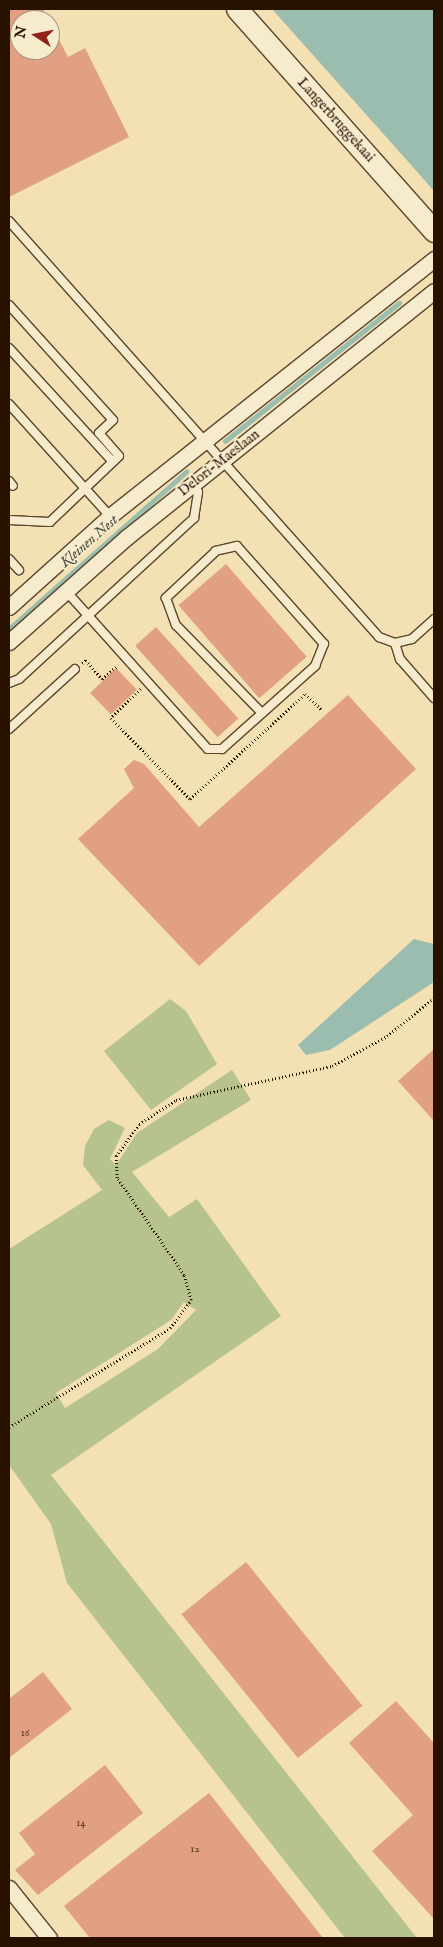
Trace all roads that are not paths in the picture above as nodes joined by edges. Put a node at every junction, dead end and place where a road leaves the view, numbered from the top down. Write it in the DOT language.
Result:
graph roads {
  1 [pos="237,9"];
  2 [pos="9,221"];
  3 [pos="434,230"];
  4 [pos="434,259"];
  5 [pos="434,291"];
  6 [pos="9,305"];
  7 [pos="9,348"];
  8 [pos="9,404"];
  9 [pos="205,439"];
  10 [pos="222,461"];
  11 [pos="113,462"];
  12 [pos="194,483"];
  13 [pos="88,488"];
  14 [pos="110,516"];
  15 [pos="9,520"];
  16 [pos="9,559"];
  17 [pos="19,570"];
  18 [pos="66,591"];
  19 [pos="9,607"];
  20 [pos="89,616"];
  21 [pos="434,619"];
  22 [pos="9,642"];
  23 [pos="395,643"];
  24 [pos="75,669"];
  25 [pos="9,683"];
  26 [pos="434,698"];
  27 [pos="262,713"];
  28 [pos="9,729"];
  29 [pos="9,1888"];
  30 [pos="49,1938"];
  1 -- 3 [label="main road, Langerbruggekaai"];
  2 -- 9 [label="lane"];
  4 -- 9 [label="street, Delori-Maeslaan"];
  5 -- 10 [label="street, Delori-Maeslaan"];
  6 -- 11 [label="lane"];
  7 -- 11 [label="lane"];
  8 -- 13 [label="lane"];
  9 -- 10 [label="lane"];
  9 -- 14 [label="street, Delori-Maeslaan"];
  10 -- 12 [label="street, Delori-Maeslaan"];
  10 -- 23 [label="lane"];
  11 -- 13 [label="lane"];
  12 -- 18 [label="street, Delori-Maeslaan"];
  12 -- 20 [label="lane"];
  13 -- 14 [label="lane"];
  13 -- 15 [label="lane"];
  14 -- 19 [label="street, Delori-Maeslaan"];
  16 -- 17 [label="lane"];
  18 -- 20 [label="lane"];
  18 -- 22 [label="street, Delori-Maeslaan"];
  20 -- 25 [label="lane"];
  20 -- 27 [label="lane"];
  21 -- 23 [label="lane"];
  23 -- 26 [label="lane"];
  24 -- 28 [label="lane"];
  27 -- 27 [label="lane"];
  29 -- 30 [label="street"];
}
